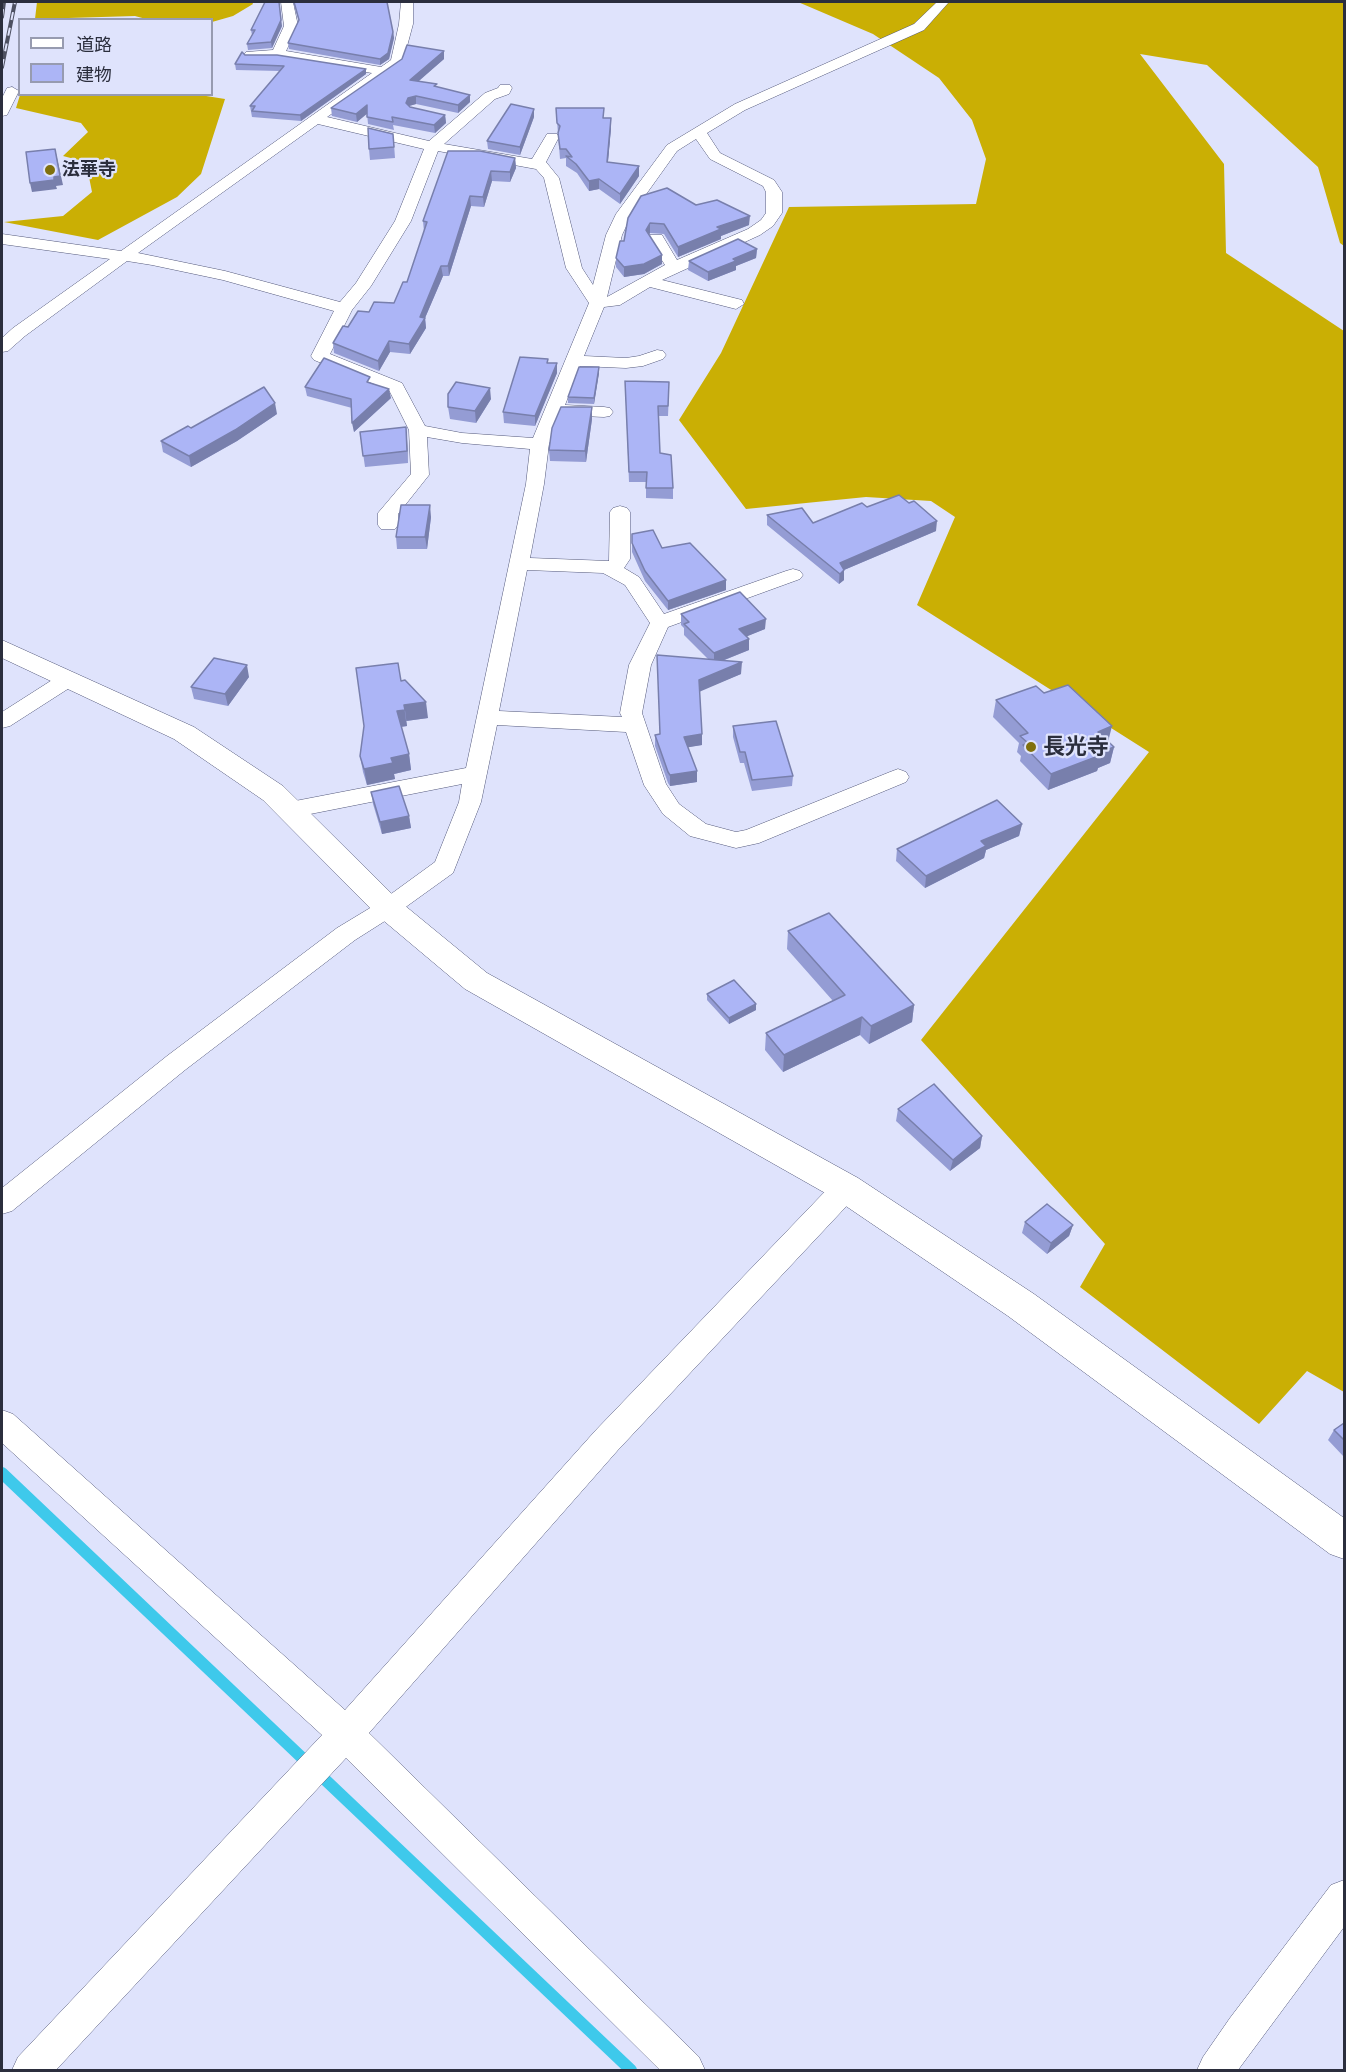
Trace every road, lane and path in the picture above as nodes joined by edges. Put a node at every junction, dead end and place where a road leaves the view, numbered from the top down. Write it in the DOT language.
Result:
graph roads {
  1 [pos="287,2"];
  2 [pos="407,2"];
  3 [pos="943,2"];
  4 [pos="278,54"];
  5 [pos="251,55"];
  6 [pos="383,71"];
  7 [pos="506,88"];
  8 [pos="12,91"];
  9 [pos="2,112"];
  10 [pos="439,115"];
  11 [pos="316,118"];
  12 [pos="462,120"];
  13 [pos="698,130"];
  14 [pos="552,137"];
  15 [pos="510,140"];
  16 [pos="432,146"];
  17 [pos="500,157"];
  18 [pos="537,164"];
  19 [pos="656,238"];
  20 [pos="2,239"];
  21 [pos="126,256"];
  22 [pos="674,267"];
  23 [pos="649,282"];
  24 [pos="597,303"];
  25 [pos="736,304"];
  26 [pos="344,308"];
  27 [pos="2,347"];
  28 [pos="657,355"];
  29 [pos="574,361"];
  30 [pos="555,410"];
  31 [pos="604,412"];
  32 [pos="418,430"];
  33 [pos="540,444"];
  34 [pos="620,512"];
  35 [pos="388,525"];
  36 [pos="518,564"];
  37 [pos="613,570"];
  38 [pos="793,575"];
  39 [pos="660,623"];
  40 [pos="2,648"];
  41 [pos="67,680"];
  42 [pos="487,717"];
  43 [pos="2,721"];
  44 [pos="635,725"];
  45 [pos="476,774"];
  46 [pos="898,777"];
  47 [pos="290,810"];
  48 [pos="388,908"];
  49 [pos="846,1188"];
  50 [pos="2,1203"];
  51 [pos="2,1424"];
  52 [pos="1344,1541"];
  53 [pos="346,1734"];
  54 [pos="1344,1898"];
  55 [pos="31,2070"];
  56 [pos="686,2070"];
  57 [pos="1216,2070"];
  1 -- 4 [label="street"];
  2 -- 6 [label="street"];
  3 -- 13 [label="street"];
  4 -- 5 [label="street"];
  4 -- 6 [label="street"];
  6 -- 11 [label="street"];
  7 -- 12 [label="street"];
  8 -- 9 [label="street"];
  10 -- 12 [label="street"];
  11 -- 16 [label="street"];
  11 -- 21 [label="street"];
  12 -- 16 [label="street"];
  13 -- 22 [label="street"];
  13 -- 24 [label="street"];
  14 -- 18 [label="street"];
  15 -- 17 [label="street"];
  16 -- 17 [label="street"];
  16 -- 26 [label="street"];
  17 -- 18 [label="street"];
  18 -- 24 [label="street"];
  19 -- 22 [label="street"];
  20 -- 21 [label="street"];
  21 -- 26 [label="street"];
  21 -- 27 [label="street"];
  22 -- 23 [label="street"];
  23 -- 24 [label="street"];
  23 -- 25 [label="street"];
  24 -- 29 [label="street"];
  26 -- 32 [label="street"];
  28 -- 29 [label="street"];
  29 -- 30 [label="street"];
  30 -- 31 [label="street"];
  30 -- 33 [label="street"];
  32 -- 33 [label="street"];
  32 -- 35 [label="street"];
  33 -- 36 [label="street"];
  34 -- 37 [label="street"];
  36 -- 37 [label="street"];
  36 -- 42 [label="street"];
  37 -- 39 [label="street"];
  38 -- 39 [label="street"];
  39 -- 44 [label="street"];
  40 -- 41 [label="street"];
  41 -- 43 [label="street"];
  41 -- 47 [label="street"];
  42 -- 44 [label="street"];
  42 -- 45 [label="street"];
  44 -- 46 [label="street"];
  45 -- 47 [label="street"];
  45 -- 48 [label="street"];
  47 -- 48 [label="street"];
  48 -- 49 [label="street"];
  48 -- 50 [label="street"];
  49 -- 52 [label="street"];
  49 -- 53 [label="street"];
  51 -- 53 [label="street"];
  53 -- 55 [label="street"];
  53 -- 56 [label="street"];
  54 -- 57 [label="street"];
}
